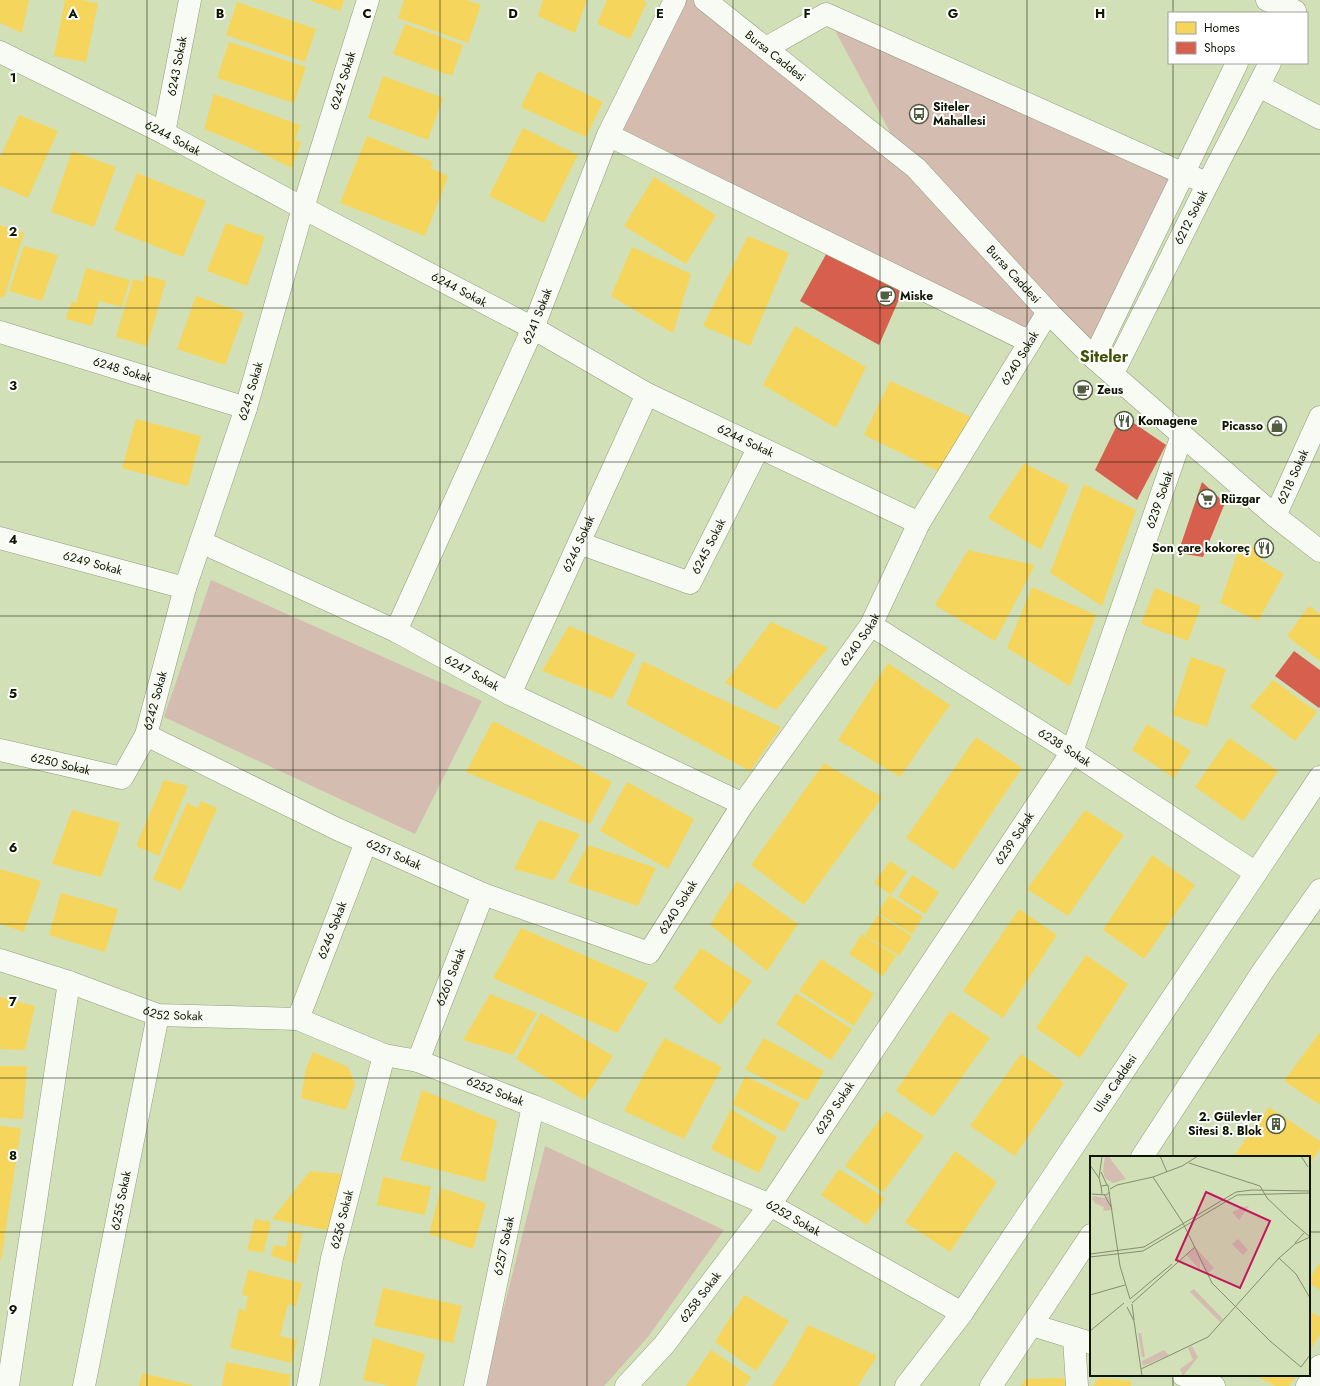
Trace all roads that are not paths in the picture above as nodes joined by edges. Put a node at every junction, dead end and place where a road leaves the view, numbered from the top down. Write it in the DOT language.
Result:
graph roads {
  1 [pos="190,0"];
  2 [pos="368,0"];
  3 [pos="676,0"];
  4 [pos="705,0"];
  5 [pos="1267,0"];
  6 [pos="1296,8"];
  7 [pos="1262,12"];
  8 [pos="766,48"];
  9 [pos="0,52"];
  10 [pos="1237,64"];
  11 [pos="1270,64"];
  12 [pos="1259,86"];
  13 [pos="1320,118"];
  14 [pos="164,133"];
  15 [pos="608,135"];
  16 [pos="1184,174"];
  17 [pos="1208,183"];
  18 [pos="302,208"];
  19 [pos="1048,312"];
  20 [pos="533,328"];
  21 [pos="0,332"];
  22 [pos="1030,342"];
  23 [pos="1094,358"];
  24 [pos="1113,373"];
  25 [pos="646,394"];
  26 [pos="246,408"];
  27 [pos="1320,417"];
  28 [pos="1182,435"];
  29 [pos="759,447"];
  30 [pos="1275,516"];
  31 [pos="919,523"];
  32 [pos="0,538"];
  33 [pos="201,542"];
  34 [pos="579,543"];
  35 [pos="1320,551"];
  36 [pos="185,588"];
  37 [pos="871,625"];
  38 [pos="396,631"];
  39 [pos="510,694"];
  40 [pos="146,735"];
  41 [pos="0,750"];
  42 [pos="1072,752"];
  43 [pos="1320,777"];
  44 [pos="122,778"];
  45 [pos="743,804"];
  46 [pos="366,842"];
  47 [pos="1256,873"];
  48 [pos="1320,890"];
  49 [pos="483,894"];
  50 [pos="650,953"];
  51 [pos="0,960"];
  52 [pos="69,982"];
  53 [pos="158,1015"];
  54 [pos="298,1020"];
  55 [pos="384,1055"];
  56 [pos="418,1061"];
  57 [pos="533,1106"];
  58 [pos="1143,1156"];
  59 [pos="770,1205"];
  60 [pos="1090,1237"];
  61 [pos="962,1314"];
  62 [pos="1032,1326"];
  63 [pos="1082,1340"];
  64 [pos="1320,1366"];
  65 [pos="1187,1376"];
  66 [pos="8,1386"];
  67 [pos="84,1386"];
  68 [pos="308,1386"];
  69 [pos="476,1386"];
  70 [pos="626,1386"];
  71 [pos="906,1386"];
  72 [pos="991,1386"];
  73 [pos="1077,1386"];
  74 [pos="1214,1386"];
  75 [pos="1307,1386"];
  1 -- 14 [label="street, 6243 Sokak"];
  2 -- 18 [label="street, 6242 Sokak"];
  3 -- 15 [label="street, 6241 Sokak"];
  4 -- 8 [label="street, Bursa Caddesi"];
  5 -- 6 [label="street"];
  5 -- 7 [label="street"];
  8 -- 16 [label="street"];
  8 -- 19 [label="street, Bursa Caddesi"];
  9 -- 14 [label="street, 6244 Sokak"];
  10 -- 16 [label="street"];
  11 -- 12 [label="street, 6212 Sokak"];
  12 -- 13 [label="street"];
  12 -- 17 [label="street, 6212 Sokak"];
  14 -- 18 [label="street, 6244 Sokak"];
  15 -- 20 [label="street, 6241 Sokak"];
  15 -- 22 [label="street"];
  16 -- 17 [label="street"];
  16 -- 23 [label="street"];
  17 -- 24 [label="street, 6212 Sokak"];
  18 -- 20 [label="street, 6244 Sokak"];
  18 -- 26 [label="street, 6242 Sokak"];
  19 -- 22 [label="street, 6240 Sokak"];
  19 -- 23 [label="street, Bursa Caddesi"];
  20 -- 25 [label="street, 6244 Sokak"];
  20 -- 38 [label="street, 6241 Sokak"];
  21 -- 26 [label="street, 6248 Sokak"];
  22 -- 31 [label="street, 6240 Sokak"];
  23 -- 24 [label="street, Bursa Caddesi"];
  24 -- 28 [label="street, Bursa Caddesi"];
  25 -- 29 [label="street, 6244 Sokak"];
  25 -- 34 [label="street, 6246 Sokak"];
  26 -- 33 [label="street, 6242 Sokak"];
  27 -- 30 [label="street, 6218 Sokak"];
  28 -- 30 [label="street, Bursa Caddesi"];
  28 -- 42 [label="street, 6239 Sokak"];
  29 -- 31 [label="street, 6244 Sokak"];
  29 -- 34 [label="street, 6245 Sokak"];
  30 -- 35 [label="street, Bursa Caddesi"];
  31 -- 37 [label="street, 6240 Sokak"];
  32 -- 36 [label="street, 6249 Sokak"];
  33 -- 36 [label="street, 6242 Sokak"];
  33 -- 38 [label="street, 6247 Sokak"];
  34 -- 39 [label="street, 6246 Sokak"];
  36 -- 40 [label="street, 6242 Sokak"];
  37 -- 42 [label="street, 6238 Sokak"];
  37 -- 45 [label="street, 6240 Sokak"];
  38 -- 39 [label="street, 6247 Sokak"];
  39 -- 45 [label="street, 6247 Sokak"];
  40 -- 44 [label="street, 6242 Sokak"];
  40 -- 46 [label="street, 6251 Sokak"];
  41 -- 44 [label="street, 6250 Sokak"];
  42 -- 47 [label="street, 6238 Sokak"];
  42 -- 59 [label="street, 6239 Sokak"];
  43 -- 47 [label="street, Ulus Caddesi"];
  45 -- 50 [label="street, 6240 Sokak"];
  46 -- 49 [label="street, 6251 Sokak"];
  46 -- 54 [label="street, 6246 Sokak"];
  47 -- 61 [label="street, Ulus Caddesi"];
  48 -- 58 [label="street"];
  49 -- 50 [label="street, 6251 Sokak"];
  49 -- 56 [label="street, 6260 Sokak"];
  51 -- 52 [label="street, 6252 Sokak"];
  52 -- 53 [label="street, 6252 Sokak"];
  52 -- 66 [label="street"];
  53 -- 54 [label="street, 6252 Sokak"];
  53 -- 67 [label="street, 6255 Sokak"];
  54 -- 55 [label="street, 6252 Sokak"];
  55 -- 56 [label="street, 6252 Sokak"];
  55 -- 68 [label="street, 6256 Sokak"];
  56 -- 57 [label="street, 6252 Sokak"];
  57 -- 59 [label="street, 6252 Sokak"];
  57 -- 69 [label="street, 6257 Sokak"];
  59 -- 61 [label="street, 6252 Sokak"];
  59 -- 70 [label="street, 6258 Sokak"];
  60 -- 62 [label="street"];
  61 -- 71 [label="street, Ulus Caddesi"];
  62 -- 63 [label="street"];
  62 -- 72 [label="street"];
  63 -- 73 [label="street"];
  64 -- 75 [label="street"];
  65 -- 74 [label="street"];
}
